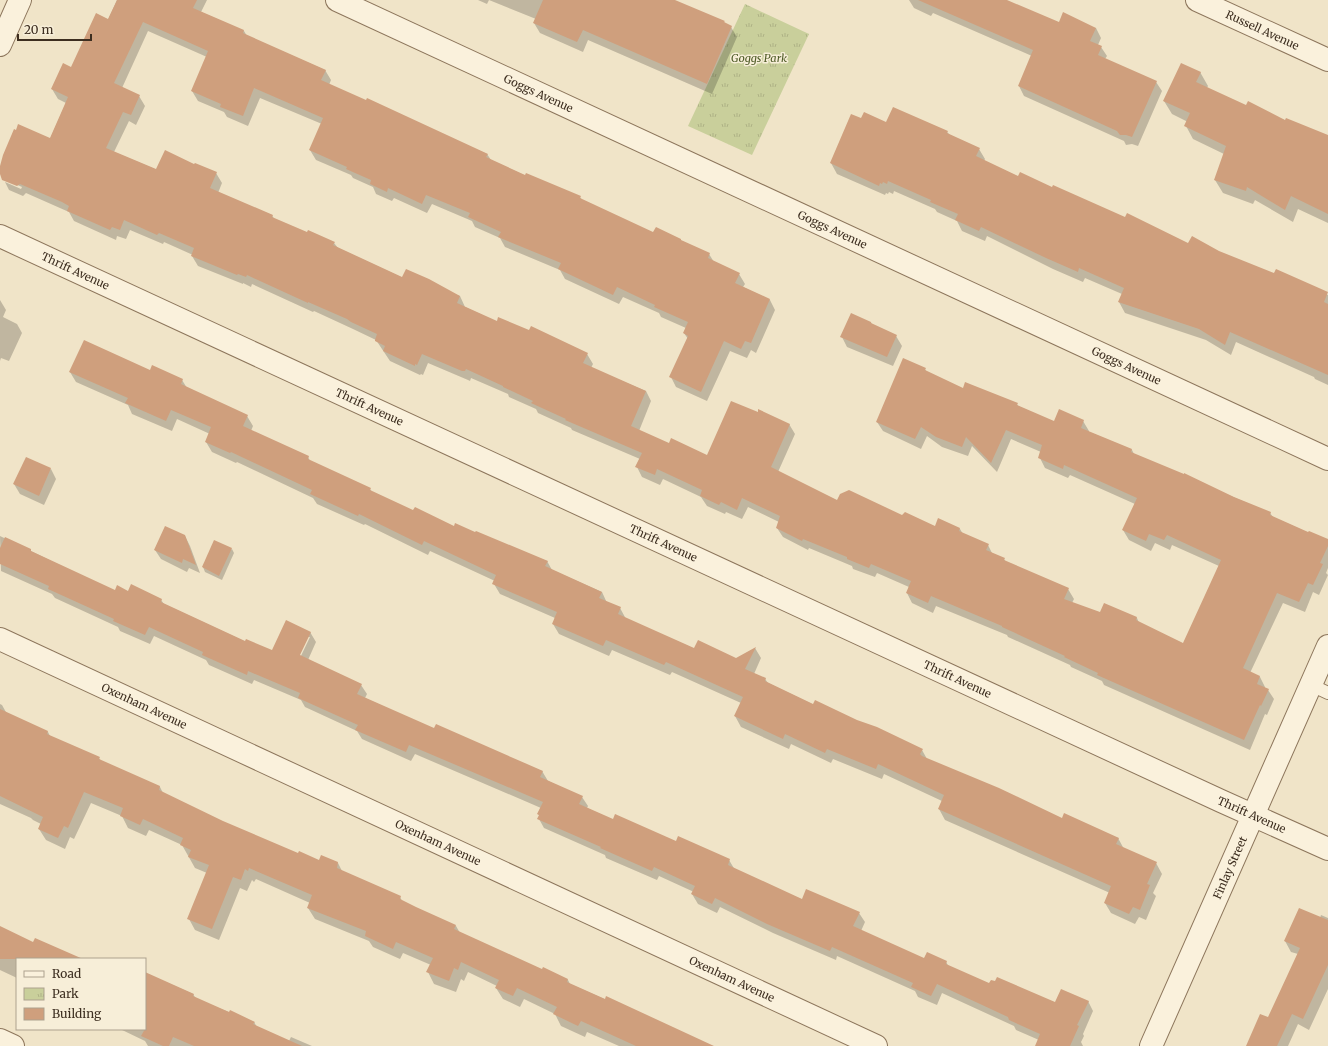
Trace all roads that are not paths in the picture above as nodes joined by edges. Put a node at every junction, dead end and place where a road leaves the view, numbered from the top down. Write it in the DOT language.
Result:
graph roads {
  1 [pos="20,0"];
  2 [pos="337,0"];
  3 [pos="1197,0"];
  4 [pos="0,45"];
  5 [pos="1328,60"];
  6 [pos="0,236"];
  7 [pos="1328,458"];
  8 [pos="0,639"];
  9 [pos="1328,646"];
  10 [pos="1319,689"];
  11 [pos="1253,815"];
  12 [pos="1328,849"];
  13 [pos="0,1040"];
  14 [pos="13,1046"];
  15 [pos="876,1046"];
  16 [pos="1151,1046"];
  1 -- 4 [label="street"];
  2 -- 7 [label="street, Goggs Avenue"];
  3 -- 5 [label="street, Russell Avenue"];
  6 -- 11 [label="street, Thrift Avenue"];
  8 -- 15 [label="street, Oxenham Avenue"];
  9 -- 10 [label="street, Finlay Street"];
  10 -- 11 [label="street, Finlay Street"];
  11 -- 12 [label="street, Thrift Avenue"];
  11 -- 16 [label="street, Finlay Street"];
  13 -- 14 [label="street"];
}
